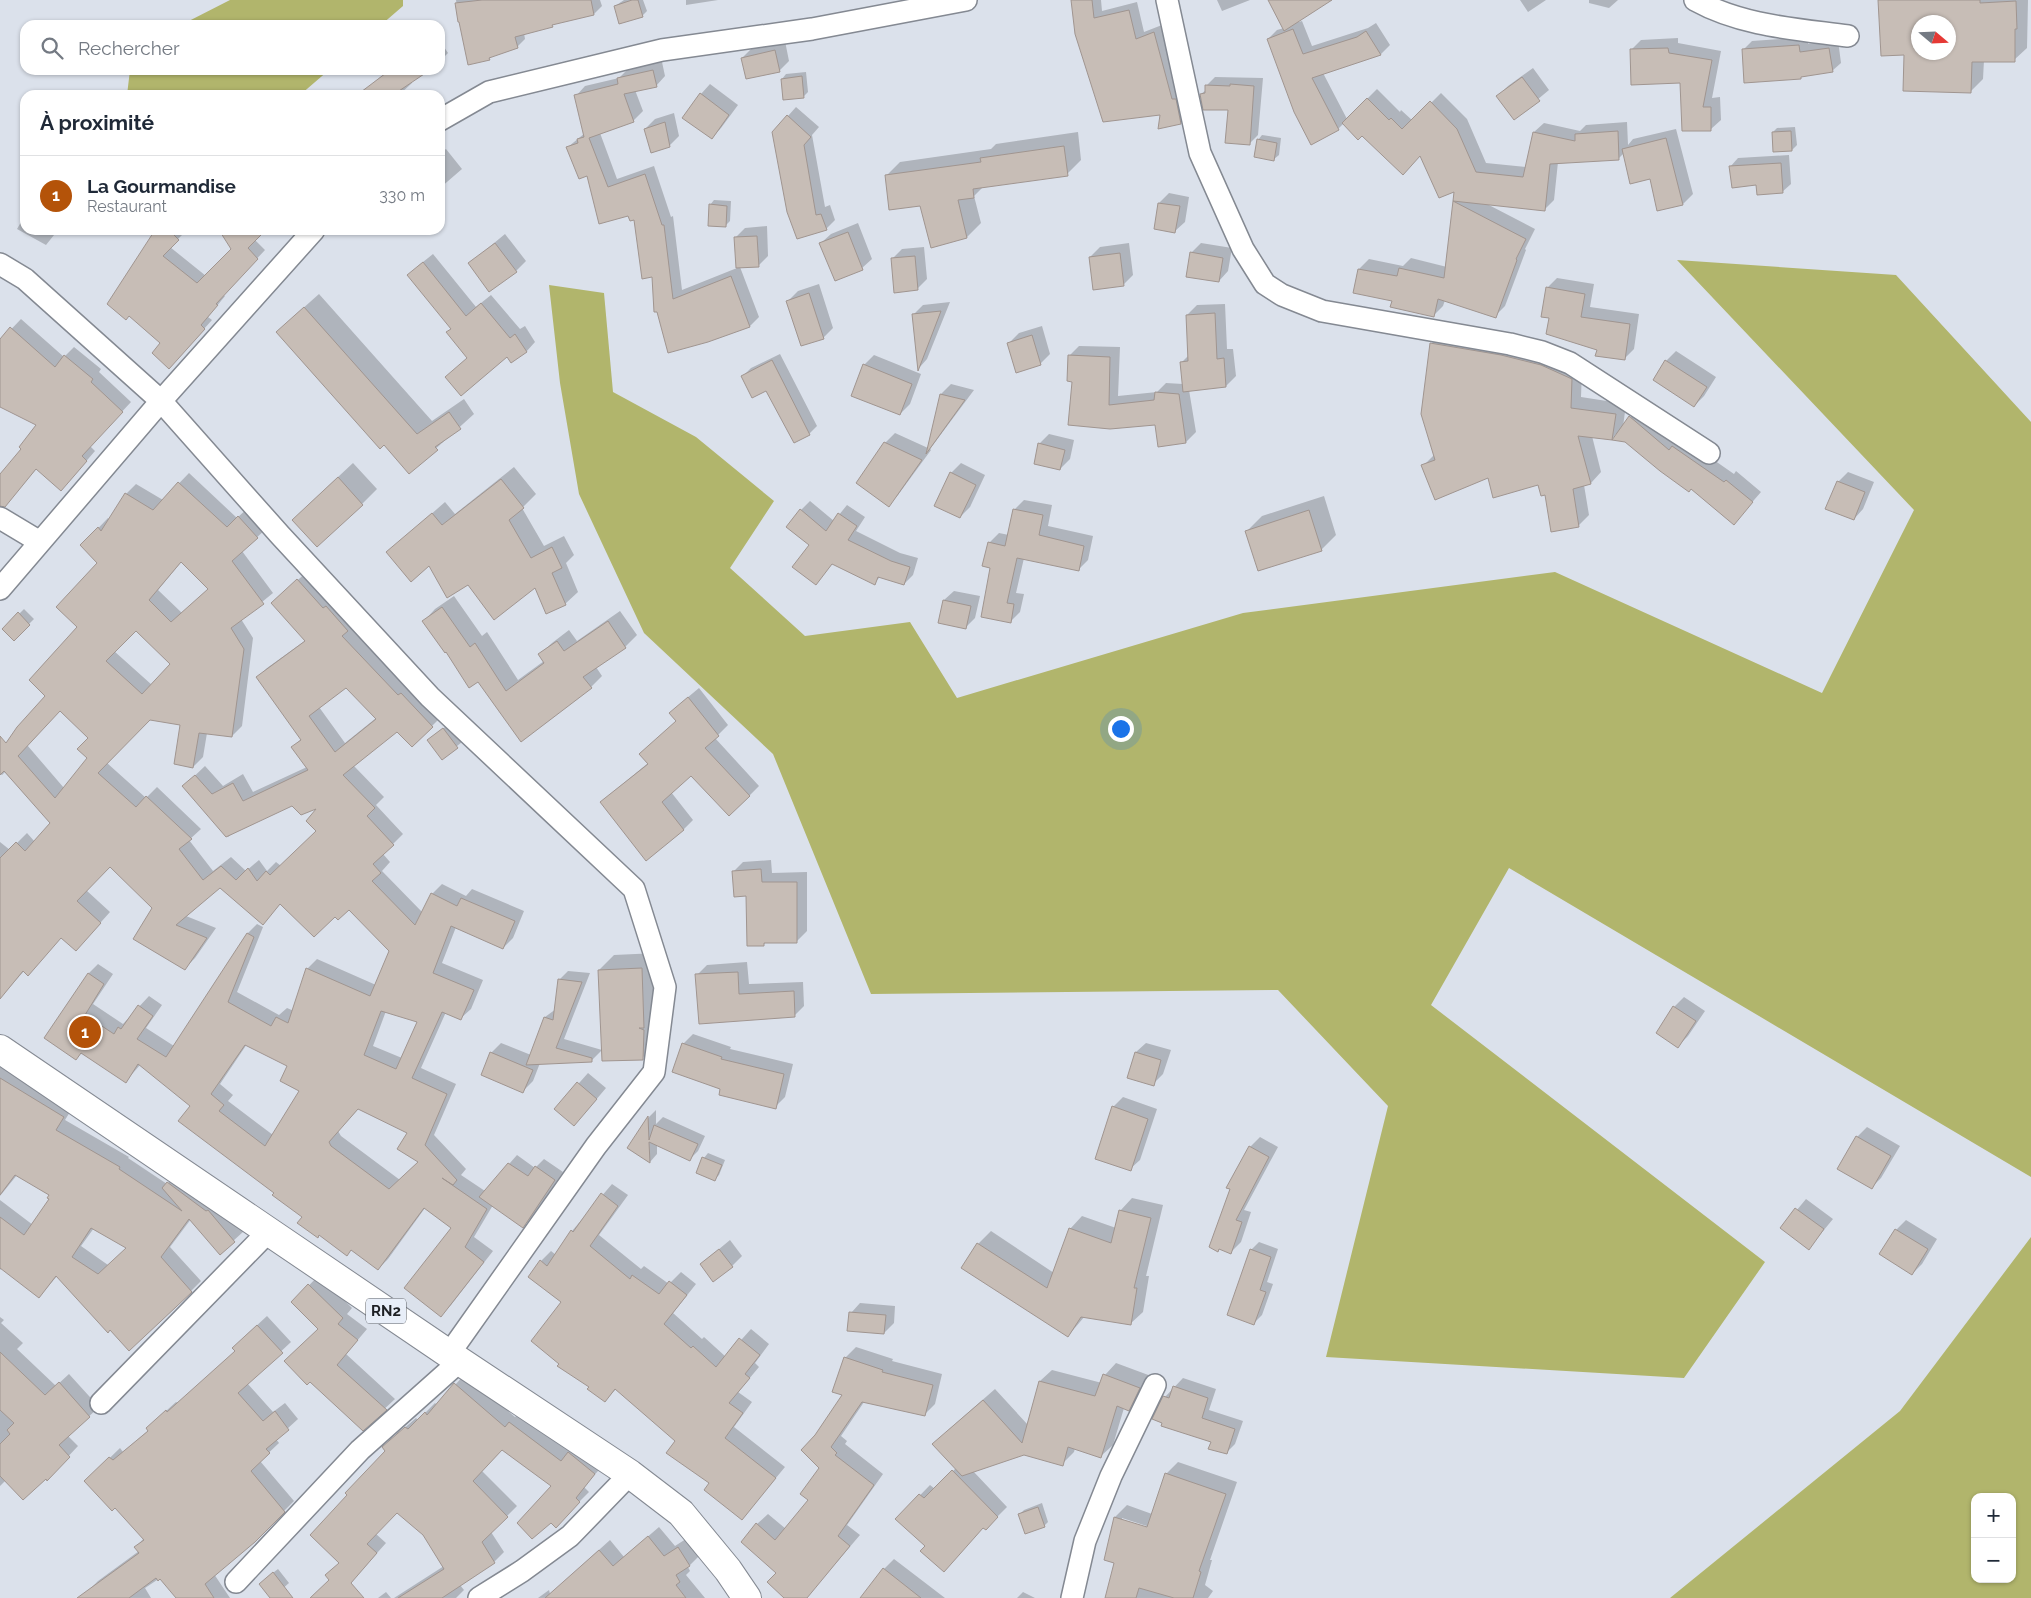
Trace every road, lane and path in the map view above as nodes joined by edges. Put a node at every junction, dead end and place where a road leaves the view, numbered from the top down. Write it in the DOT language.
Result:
graph roads {
  1 [pos="966,0"];
  2 [pos="1167,0"];
  3 [pos="1695,0"];
  4 [pos="1848,36"];
  5 [pos="445,117"];
  6 [pos="310,235"];
  7 [pos="0,264"];
  8 [pos="161,401"];
  9 [pos="1709,453"];
  10 [pos="0,518"];
  11 [pos="40,542"];
  12 [pos="0,589"];
  13 [pos="0,1049"];
  14 [pos="269,1231"];
  15 [pos="454,1358"];
  16 [pos="1155,1385"];
  17 [pos="101,1403"];
  18 [pos="630,1474"];
  19 [pos="236,1582"];
  20 [pos="479,1598"];
  21 [pos="747,1598"];
  22 [pos="1072,1598"];
  1 -- 5 [label="street"];
  2 -- 9 [label="street"];
  3 -- 4 [label="street"];
  6 -- 8 [label="street"];
  7 -- 8 [label="street"];
  8 -- 11 [label="street"];
  8 -- 15 [label="street"];
  10 -- 11 [label="street"];
  11 -- 12 [label="street"];
  13 -- 14 [label="highway, RN2"];
  14 -- 15 [label="highway, RN2"];
  14 -- 17 [label="street"];
  15 -- 18 [label="highway, RN2"];
  15 -- 19 [label="street"];
  16 -- 22 [label="street"];
  18 -- 20 [label="street"];
  18 -- 21 [label="highway, RN2"];
}
